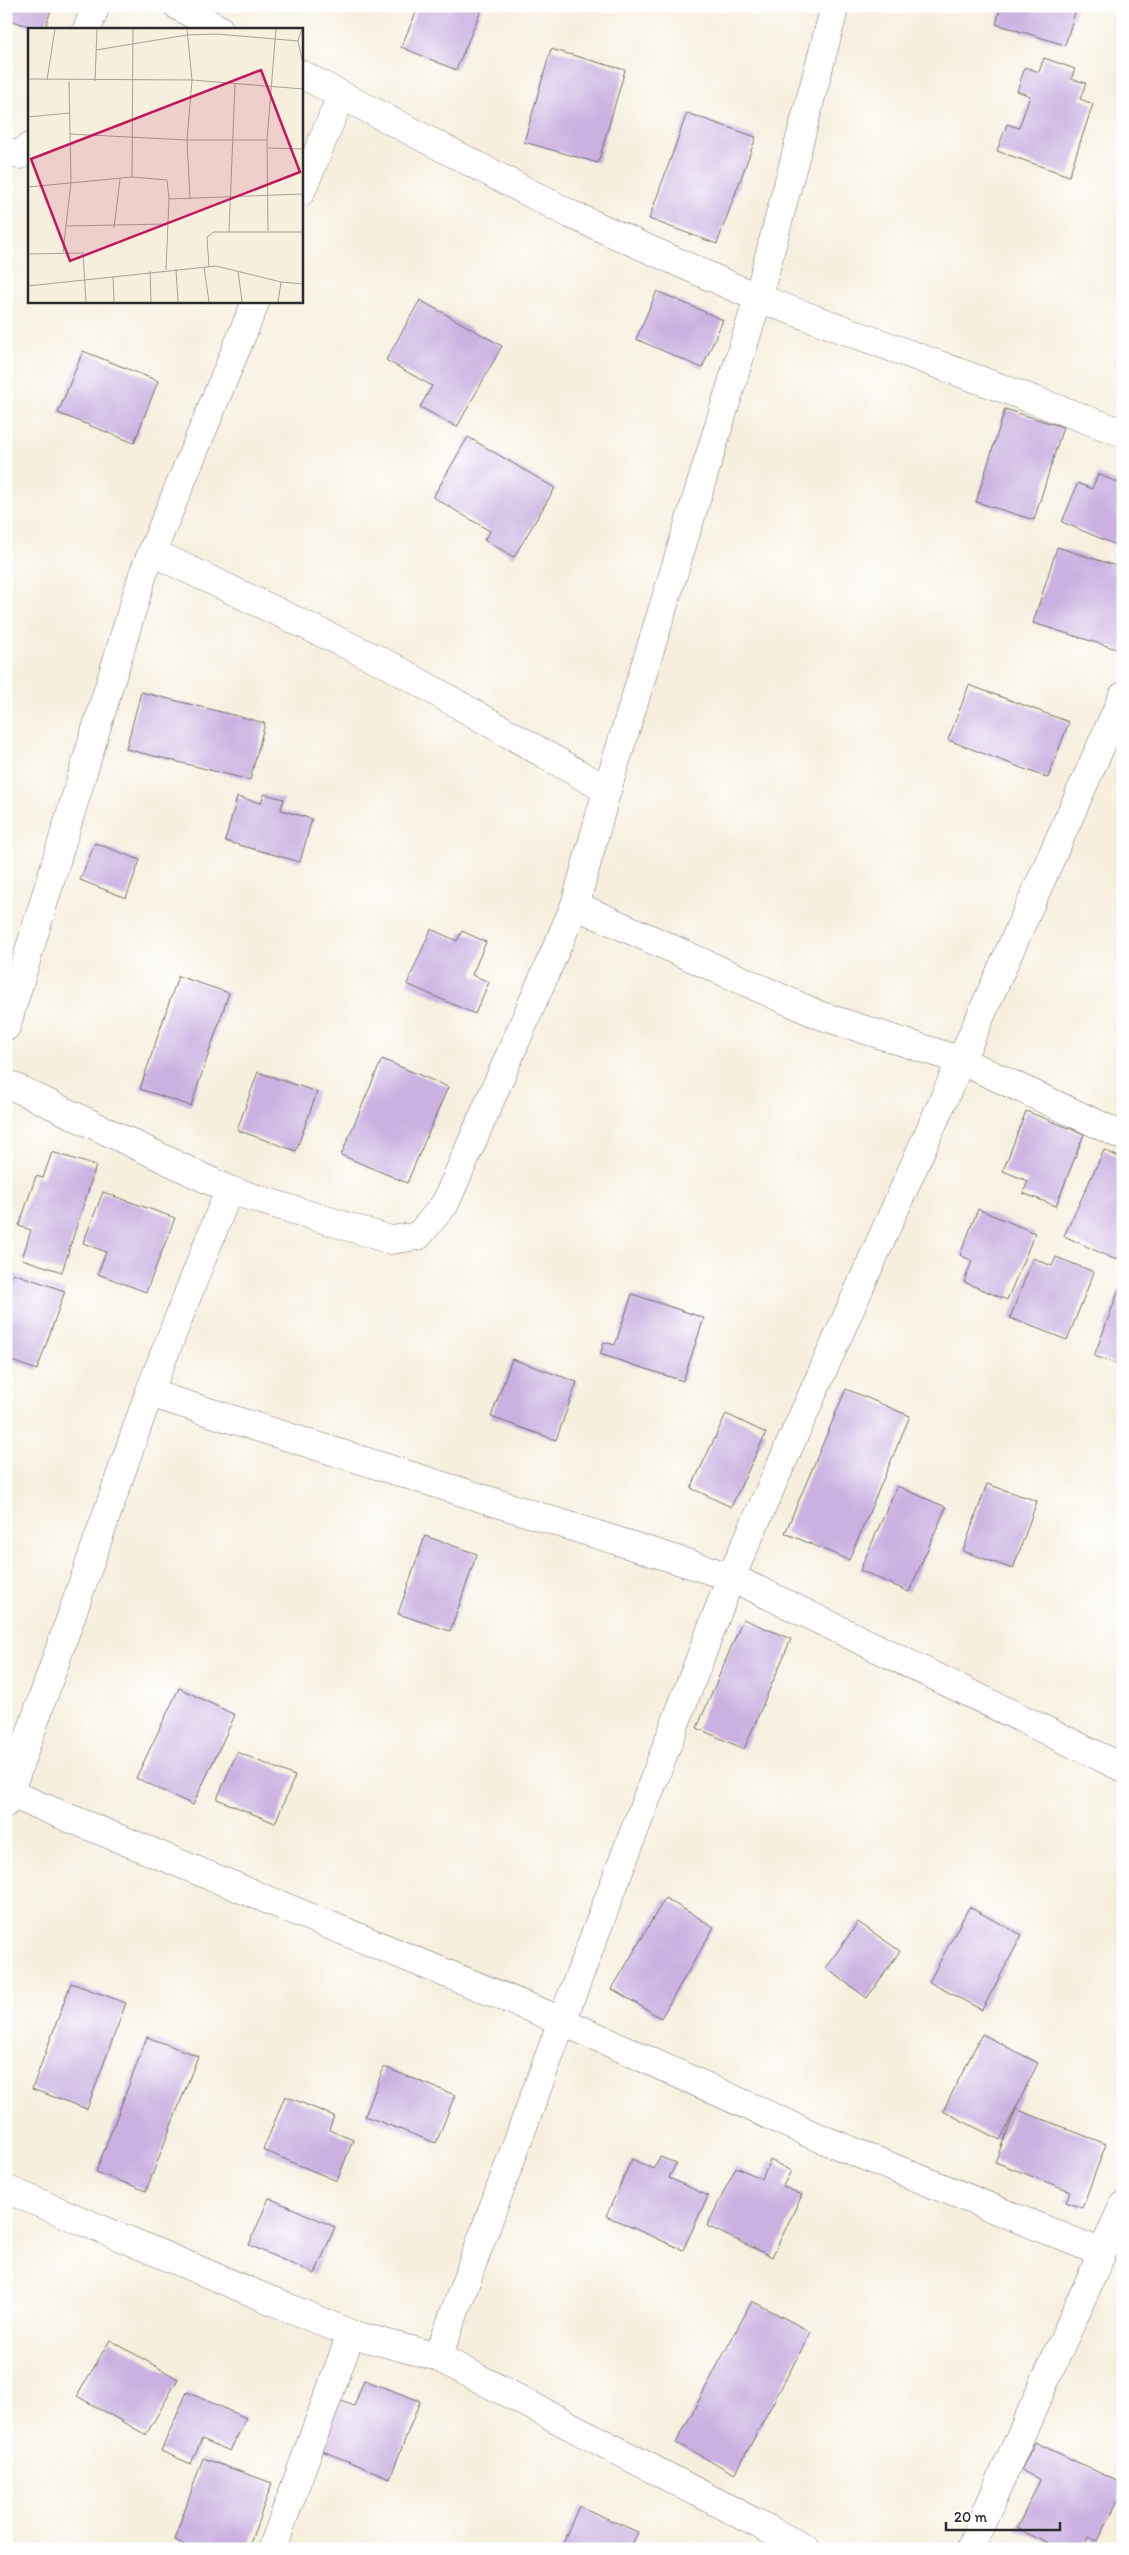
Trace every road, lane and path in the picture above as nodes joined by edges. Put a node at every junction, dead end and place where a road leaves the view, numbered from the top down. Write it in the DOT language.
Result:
graph roads {
  1 [pos="96,6"];
  2 [pos="178,6"];
  3 [pos="836,6"];
  4 [pos="87,28"];
  5 [pos="217,28"];
  6 [pos="302,75"];
  7 [pos="341,96"];
  8 [pos="28,148"];
  9 [pos="6,152"];
  10 [pos="302,190"];
  11 [pos="758,298"];
  12 [pos="256,302"];
  13 [pos="1123,433"];
  14 [pos="152,552"];
  15 [pos="1123,696"];
  16 [pos="607,790"];
  17 [pos="575,905"];
  18 [pos="6,1027"];
  19 [pos="962,1061"];
  20 [pos="6,1083"];
  21 [pos="1123,1136"];
  22 [pos="229,1190"];
  23 [pos="149,1393"];
  24 [pos="730,1577"];
  25 [pos="1123,1768"];
  26 [pos="7,1796"];
  27 [pos="562,2020"];
  28 [pos="6,2188"];
  29 [pos="1123,2206"];
  30 [pos="1100,2252"];
  31 [pos="351,2334"];
  32 [pos="438,2357"];
  33 [pos="272,2549"];
  34 [pos="806,2549"];
  35 [pos="970,2549"];
  1 -- 4 [label="street"];
  2 -- 5 [label="street"];
  3 -- 11 [label="street"];
  6 -- 7 [label="street"];
  7 -- 10 [label="street"];
  7 -- 11 [label="street"];
  8 -- 9 [label="street"];
  11 -- 13 [label="street"];
  11 -- 16 [label="street"];
  12 -- 14 [label="street"];
  14 -- 16 [label="street"];
  14 -- 18 [label="street"];
  15 -- 19 [label="street"];
  16 -- 17 [label="street"];
  17 -- 19 [label="street"];
  17 -- 22 [label="street"];
  19 -- 21 [label="street"];
  19 -- 24 [label="street"];
  20 -- 22 [label="street"];
  22 -- 23 [label="street"];
  23 -- 24 [label="street"];
  23 -- 26 [label="street"];
  24 -- 25 [label="street"];
  24 -- 27 [label="street"];
  26 -- 27 [label="street"];
  27 -- 30 [label="street"];
  27 -- 32 [label="street"];
  28 -- 31 [label="street"];
  29 -- 30 [label="street"];
  30 -- 35 [label="street"];
  31 -- 32 [label="street"];
  31 -- 33 [label="street"];
  32 -- 34 [label="street"];
}
